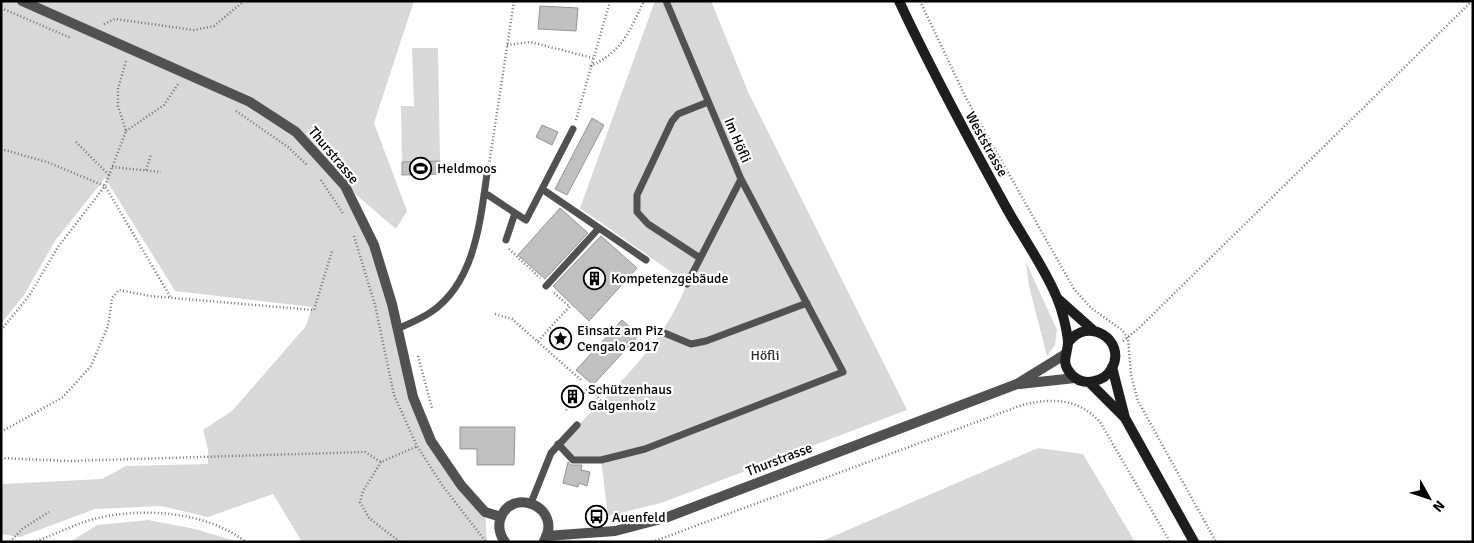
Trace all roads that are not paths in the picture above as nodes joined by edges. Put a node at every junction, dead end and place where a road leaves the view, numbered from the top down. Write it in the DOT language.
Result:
graph roads {
  1 [pos="22,1"];
  2 [pos="666,1"];
  3 [pos="899,1"];
  4 [pos="708,102"];
  5 [pos="573,129"];
  6 [pos="487,174"];
  7 [pos="741,179"];
  8 [pos="542,189"];
  9 [pos="484,194"];
  10 [pos="515,213"];
  11 [pos="599,228"];
  12 [pos="506,243"];
  13 [pos="700,258"];
  14 [pos="646,260"];
  15 [pos="687,284"];
  16 [pos="546,286"];
  17 [pos="1057,298"];
  18 [pos="807,303"];
  19 [pos="397,329"];
  20 [pos="1094,331"];
  21 [pos="662,332"];
  22 [pos="1068,343"];
  23 [pos="1064,355"];
  24 [pos="1112,367"];
  25 [pos="1075,378"];
  26 [pos="1088,382"];
  27 [pos="1017,384"];
  28 [pos="1124,418"];
  29 [pos="577,425"];
  30 [pos="558,444"];
  31 [pos="531,503"];
  32 [pos="501,517"];
  33 [pos="545,539"];
  34 [pos="504,542"];
  35 [pos="1194,542"];
  1 -- 19 [label="street, Thurstrasse"];
  2 -- 4 [label="lane, Im Höfli"];
  3 -- 17 [label="main road, Weststrasse"];
  4 -- 7 [label="lane, Im Höfli"];
  4 -- 13 [label="lane"];
  5 -- 8 [label="lane"];
  6 -- 9 [label="lane"];
  7 -- 13 [label="lane, Im Höfli"];
  7 -- 18 [label="lane"];
  8 -- 10 [label="lane"];
  8 -- 11 [label="lane"];
  9 -- 10 [label="lane"];
  9 -- 19 [label="lane"];
  10 -- 12 [label="lane"];
  11 -- 14 [label="lane"];
  11 -- 16 [label="lane"];
  13 -- 15 [label="lane, Im Höfli"];
  17 -- 20 [label="main road, Weststrasse"];
  17 -- 22 [label="main road, Weststrasse"];
  18 -- 21 [label="lane"];
  18 -- 30 [label="lane"];
  19 -- 32 [label="street, Thurstrasse"];
  20 -- 22 [label="main road"];
  20 -- 24 [label="main road"];
  22 -- 23 [label="main road"];
  23 -- 25 [label="main road"];
  23 -- 27 [label="street, Thurstrasse"];
  24 -- 26 [label="main road"];
  24 -- 28 [label="main road"];
  25 -- 26 [label="main road"];
  25 -- 27 [label="street, Thurstrasse"];
  26 -- 28 [label="main road"];
  27 -- 33 [label="street, Thurstrasse"];
  28 -- 35 [label="main road"];
  29 -- 30 [label="lane"];
  30 -- 31 [label="lane"];
  31 -- 32 [label="street"];
  31 -- 33 [label="street, Thurstrasse"];
  32 -- 34 [label="street"];
}
